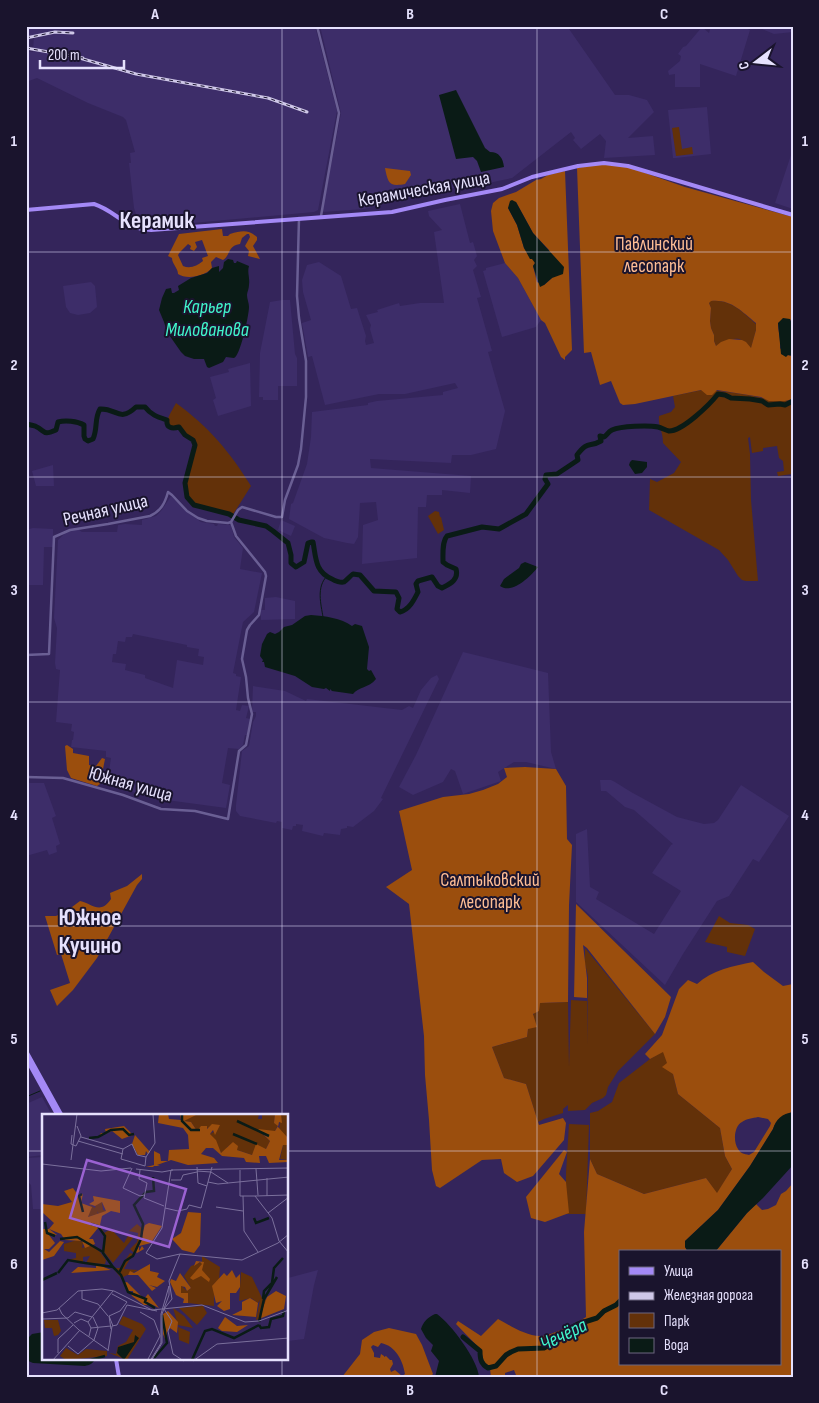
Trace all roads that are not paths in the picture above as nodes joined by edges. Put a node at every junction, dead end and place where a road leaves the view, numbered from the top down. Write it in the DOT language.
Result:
graph roads {
  1 [pos="317,26"];
  2 [pos="26,210"];
  3 [pos="793,215"];
  4 [pos="320,216"];
  5 [pos="299,218"];
  6 [pos="232,520"];
  7 [pos="26,655"];
  8 [pos="26,777"];
  9 [pos="26,1051"];
  10 [pos="26,1058"];
  11 [pos="57,1114"];
  12 [pos="61,1114"];
  13 [pos="116,1360"];
  14 [pos="119,1377"];
  1 -- 4 [label="street"];
  2 -- 5 [label="main road, Керамическая улица"];
  3 -- 4 [label="main road, Керамическая улица"];
  4 -- 5 [label="main road, Керамическая улица"];
  5 -- 6 [label="street"];
  6 -- 7 [label="street, Речная улица"];
  6 -- 8 [label="street, Южная улица"];
  9 -- 12 [label="main road"];
  10 -- 11 [label="main road"];
  13 -- 14 [label="main road"];
}
